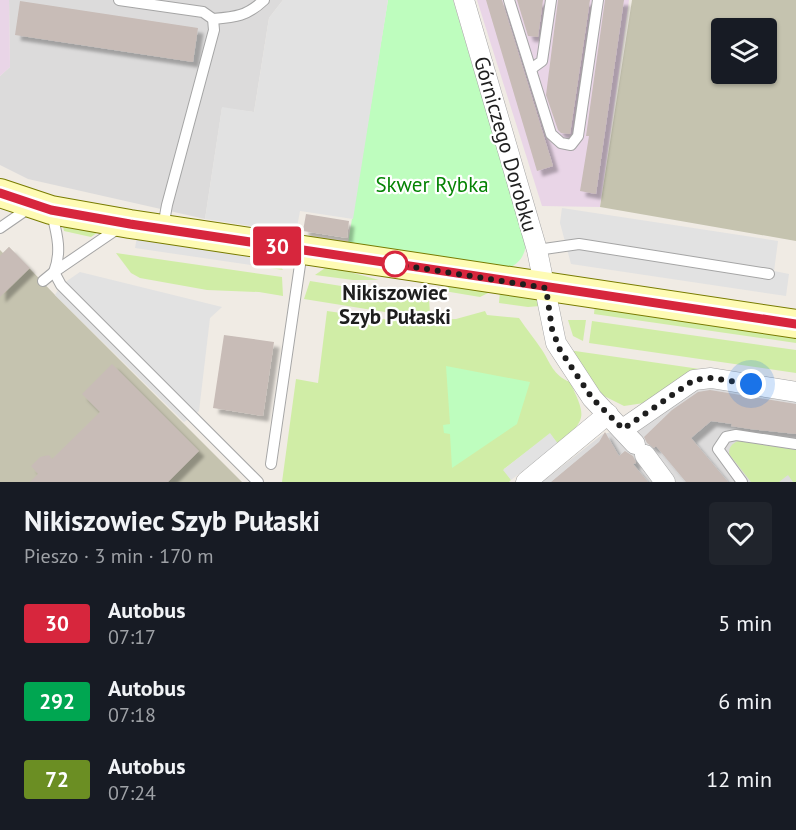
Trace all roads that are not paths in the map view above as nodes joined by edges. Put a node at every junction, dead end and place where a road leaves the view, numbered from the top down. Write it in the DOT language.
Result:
graph roads {
  1 [pos="119,0"];
  2 [pos="264,0"];
  3 [pos="464,0"];
  4 [pos="509,0"];
  5 [pos="551,0"];
  6 [pos="598,0"];
  7 [pos="213,19"];
  8 [pos="531,69"];
  9 [pos="0,193"];
  10 [pos="43,208"];
  11 [pos="125,223"];
  12 [pos="0,228"];
  13 [pos="163,229"];
  14 [pos="537,249"];
  15 [pos="302,250"];
  16 [pos="54,272"];
  17 [pos="769,274"];
  18 [pos="43,281"];
  19 [pos="546,288"];
  20 [pos="796,324"];
  21 [pos="792,395"];
  22 [pos="608,414"];
  23 [pos="634,443"];
  24 [pos="796,444"];
  25 [pos="271,464"];
  26 [pos="736,480"];
  27 [pos="258,482"];
  28 [pos="526,482"];
  29 [pos="665,482"];
  1 -- 7 [label="lane"];
  2 -- 7 [label="lane"];
  3 -- 14 [label="street, Górniczego Dorobku"];
  4 -- 8 [label="lane"];
  5 -- 8 [label="lane"];
  6 -- 8 [label="lane"];
  7 -- 13 [label="lane"];
  9 -- 10 [label="street"];
  10 -- 11 [label="street"];
  10 -- 12 [label="lane"];
  10 -- 16 [label="lane"];
  11 -- 13 [label="street"];
  11 -- 16 [label="lane"];
  13 -- 15 [label="street"];
  14 -- 17 [label="lane"];
  14 -- 19 [label="street, Górniczego Dorobku"];
  15 -- 19 [label="street"];
  15 -- 25 [label="lane"];
  16 -- 18 [label="lane"];
  16 -- 27 [label="lane"];
  19 -- 20 [label="street"];
  19 -- 22 [label="street, Górniczego Dorobku"];
  21 -- 23 [label="street"];
  22 -- 23 [label="street, Górniczego Dorobku"];
  22 -- 28 [label="street"];
  23 -- 29 [label="street, Górniczego Dorobku"];
  24 -- 26 [label="lane"];
}
